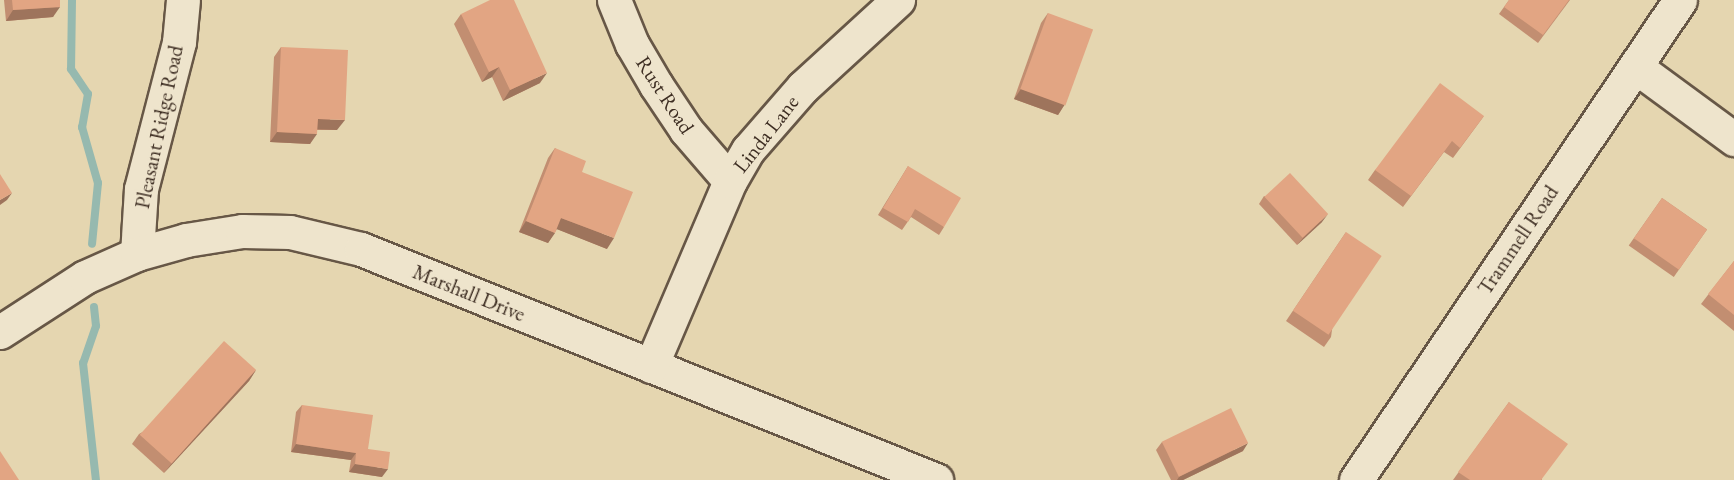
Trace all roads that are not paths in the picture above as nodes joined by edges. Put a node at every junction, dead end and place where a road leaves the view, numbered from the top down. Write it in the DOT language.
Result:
graph roads {
  1 [pos="183,0"];
  2 [pos="614,0"];
  3 [pos="898,0"];
  4 [pos="1680,0"];
  5 [pos="1636,67"];
  6 [pos="1734,139"];
  7 [pos="730,182"];
  8 [pos="137,254"];
  9 [pos="0,332"];
  10 [pos="651,366"];
  11 [pos="936,480"];
  12 [pos="1356,480"];
  1 -- 8 [label="street, Pleasant Ridge Road"];
  2 -- 7 [label="street, Rust Road"];
  3 -- 7 [label="street, Linda Lane"];
  4 -- 5 [label="street, Trammell Road"];
  5 -- 6 [label="street"];
  5 -- 12 [label="street, Trammell Road"];
  7 -- 10 [label="street, Linda Lane"];
  8 -- 9 [label="street, Marshall Drive"];
  8 -- 10 [label="street, Marshall Drive"];
  10 -- 11 [label="street, Marshall Drive"];
}
